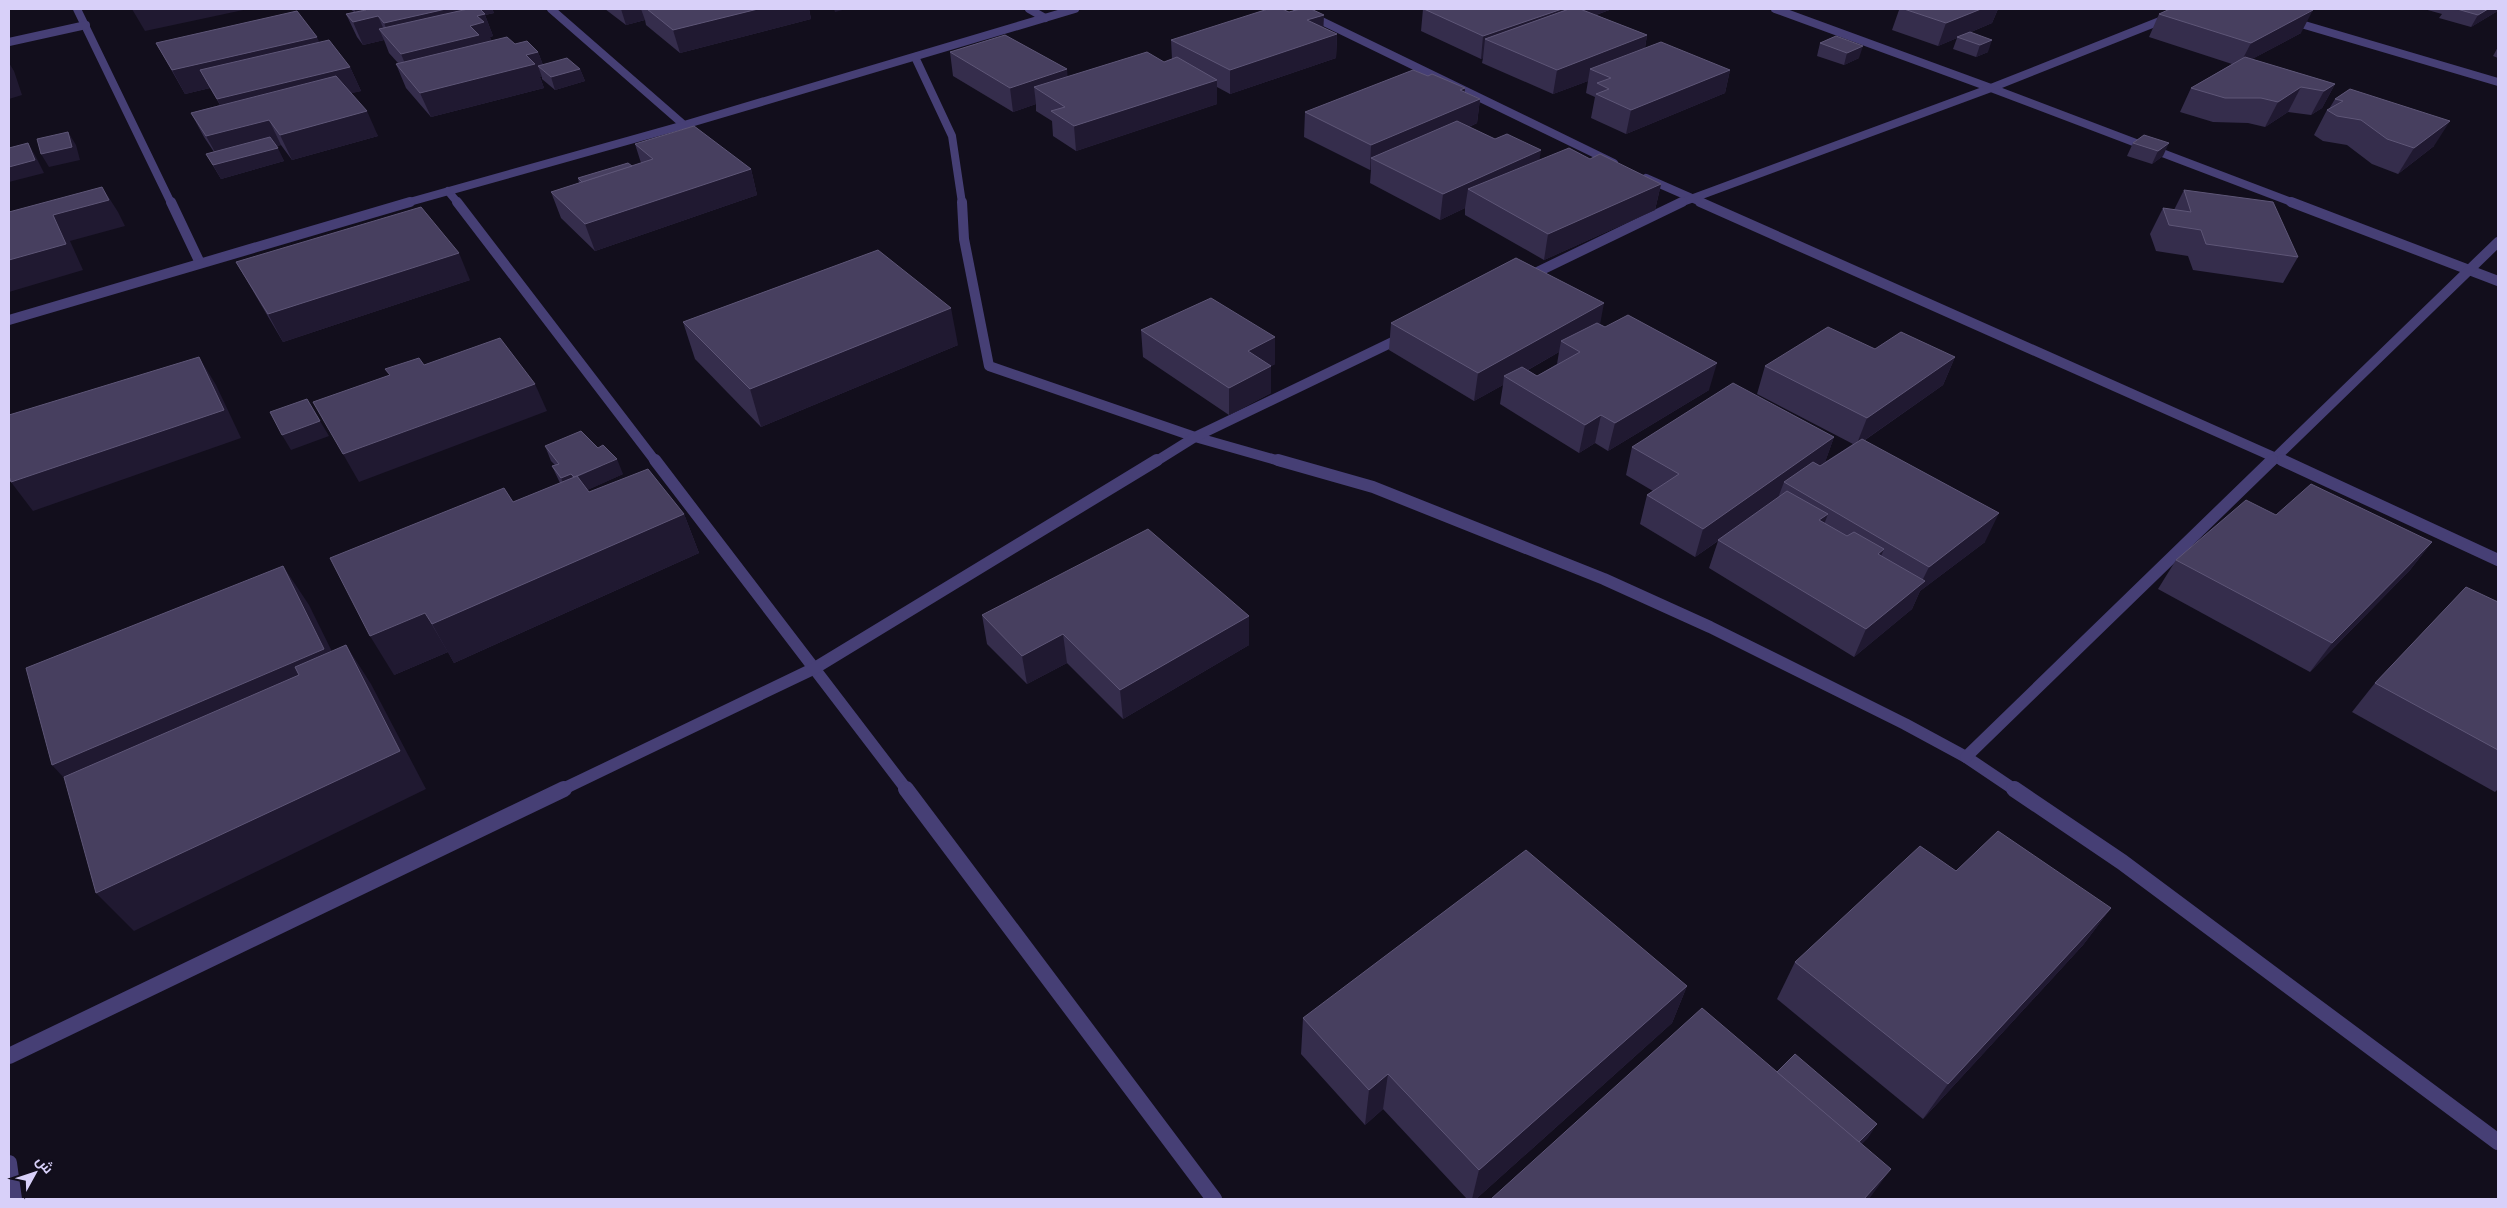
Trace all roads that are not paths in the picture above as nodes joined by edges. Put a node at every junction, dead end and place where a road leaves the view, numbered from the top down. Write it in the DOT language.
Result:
graph roads {
  1 [pos="77,9"];
  2 [pos="550,9"];
  3 [pos="1029,9"];
  4 [pos="1075,9"];
  5 [pos="1297,9"];
  6 [pos="1775,9"];
  7 [pos="2190,9"];
  8 [pos="2279,17"];
  9 [pos="1044,18"];
  10 [pos="86,25"];
  11 [pos="9,42"];
  12 [pos="915,58"];
  13 [pos="2498,82"];
  14 [pos="1991,88"];
  15 [pos="684,125"];
  16 [pos="448,191"];
  17 [pos="1689,199"];
  18 [pos="2498,242"];
  19 [pos="200,263"];
  20 [pos="2469,270"];
  21 [pos="1518,281"];
  22 [pos="2498,281"];
  23 [pos="9,320"];
  24 [pos="1420,328"];
  25 [pos="1195,437"];
  26 [pos="2277,458"];
  27 [pos="2498,560"];
  28 [pos="815,668"];
  29 [pos="1966,757"];
  30 [pos="9,1056"];
  31 [pos="2498,1142"];
  32 [pos="9,1163"];
  33 [pos="14,1199"];
  34 [pos="1214,1199"];
  1 -- 10 [label="street"];
  2 -- 15 [label="street"];
  3 -- 9 [label="street"];
  4 -- 9 [label="street"];
  5 -- 17 [label="street"];
  6 -- 14 [label="street"];
  7 -- 14 [label="street"];
  8 -- 13 [label="street"];
  9 -- 12 [label="street"];
  10 -- 11 [label="street"];
  10 -- 19 [label="street"];
  12 -- 15 [label="street"];
  12 -- 25 [label="street"];
  14 -- 17 [label="street"];
  14 -- 20 [label="street"];
  15 -- 16 [label="street"];
  16 -- 19 [label="street"];
  16 -- 28 [label="street"];
  17 -- 21 [label="street"];
  17 -- 26 [label="street"];
  18 -- 20 [label="street"];
  19 -- 23 [label="street"];
  20 -- 22 [label="street"];
  20 -- 26 [label="street"];
  24 -- 25 [label="street"];
  25 -- 28 [label="street"];
  25 -- 29 [label="street"];
  26 -- 27 [label="street"];
  26 -- 29 [label="street"];
  28 -- 30 [label="street"];
  28 -- 34 [label="street"];
  29 -- 31 [label="street"];
  32 -- 33 [label="street"];
}
